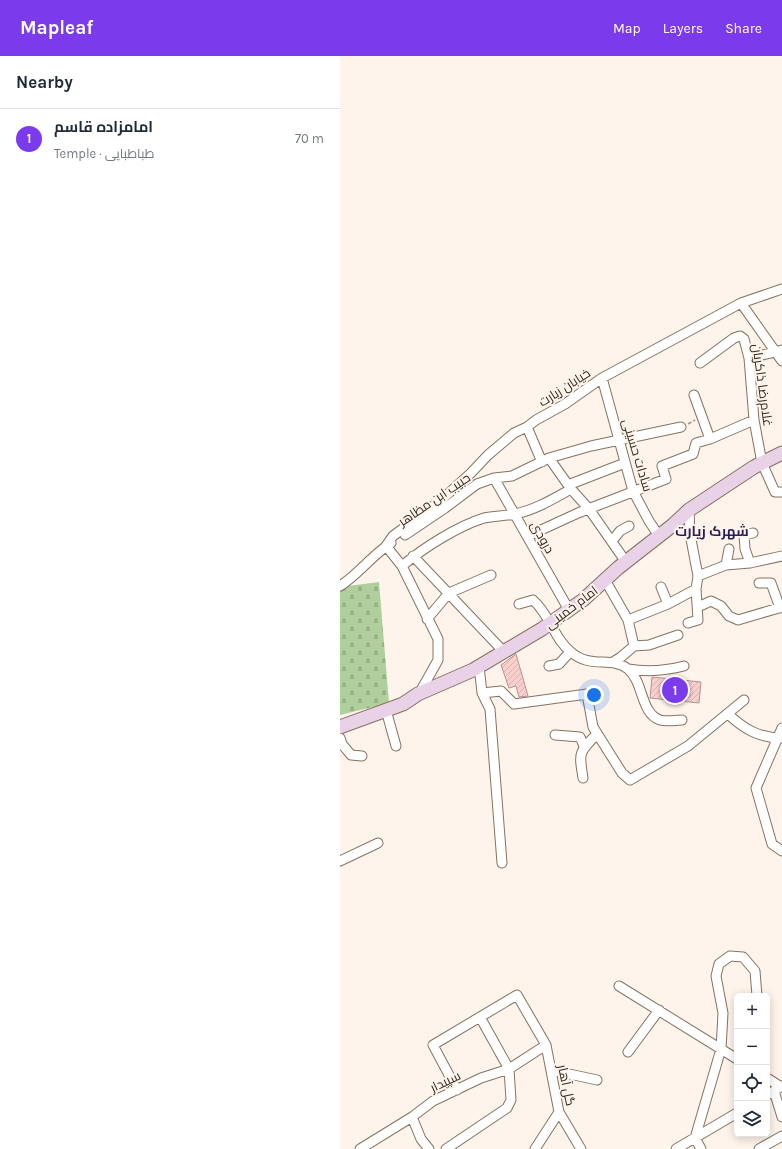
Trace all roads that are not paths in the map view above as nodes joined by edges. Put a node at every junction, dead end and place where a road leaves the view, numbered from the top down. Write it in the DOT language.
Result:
graph roads {
  1 [pos="782,289"];
  2 [pos="741,303"];
  3 [pos="778,351"];
  4 [pos="749,358"];
  5 [pos="782,361"];
  6 [pos="700,363"];
  7 [pos="602,378"];
  8 [pos="694,395"];
  9 [pos="754,420"];
  10 [pos="527,427"];
  11 [pos="681,427"];
  12 [pos="710,439"];
  13 [pos="619,440"];
  14 [pos="782,453"];
  15 [pos="546,460"];
  16 [pos="625,463"];
  17 [pos="762,463"];
  18 [pos="494,478"];
  19 [pos="569,487"];
  20 [pos="633,491"];
  21 [pos="782,492"];
  22 [pos="589,509"];
  23 [pos="688,510"];
  24 [pos="515,514"];
  25 [pos="629,526"];
  26 [pos="753,533"];
  27 [pos="528,536"];
  28 [pos="659,536"];
  29 [pos="612,541"];
  30 [pos="386,546"];
  31 [pos="729,549"];
  32 [pos="413,556"];
  33 [pos="782,556"];
  34 [pos="626,562"];
  35 [pos="750,563"];
  36 [pos="726,565"];
  37 [pos="402,566"];
  38 [pos="491,575"];
  39 [pos="698,576"];
  40 [pos="604,580"];
  41 [pos="759,583"];
  42 [pos="340,586"];
  43 [pos="661,587"];
  44 [pos="696,589"];
  45 [pos="449,593"];
  46 [pos="519,604"];
  47 [pos="668,604"];
  48 [pos="698,607"];
  49 [pos="781,607"];
  50 [pos="569,610"];
  51 [pos="427,618"];
  52 [pos="628,620"];
  53 [pos="551,622"];
  54 [pos="688,623"];
  55 [pos="678,635"];
  56 [pos="634,646"];
  57 [pos="504,652"];
  58 [pos="570,652"];
  59 [pos="613,662"];
  60 [pos="479,666"];
  61 [pos="549,666"];
  62 [pos="684,666"];
  63 [pos="628,669"];
  64 [pos="482,693"];
  65 [pos="418,694"];
  66 [pos="744,700"];
  67 [pos="386,710"];
  68 [pos="728,714"];
  69 [pos="682,720"];
  70 [pos="340,727"];
  71 [pos="782,728"];
  72 [pos="555,734"];
  73 [pos="597,734"];
  74 [pos="340,738"];
  75 [pos="780,738"];
  76 [pos="396,746"];
  77 [pos="584,746"];
  78 [pos="362,756"];
  79 [pos="583,778"];
  80 [pos="378,843"];
  81 [pos="782,851"];
  82 [pos="340,862"];
  83 [pos="502,863"];
  84 [pos="619,986"];
  85 [pos="757,993"];
  86 [pos="658,1010"];
  87 [pos="480,1017"];
  88 [pos="546,1045"];
  89 [pos="721,1049"];
  90 [pos="628,1052"];
  91 [pos="734,1057"];
  92 [pos="509,1069"];
  93 [pos="551,1070"];
  94 [pos="596,1080"];
  95 [pos="457,1090"];
  96 [pos="776,1090"];
  97 [pos="559,1112"];
  98 [pos="734,1115"];
  99 [pos="412,1117"];
  100 [pos="782,1117"];
  101 [pos="782,1136"];
  102 [pos="695,1138"];
  103 [pos="360,1149"];
  104 [pos="429,1149"];
  105 [pos="446,1149"];
  106 [pos="535,1149"];
  107 [pos="581,1149"];
  108 [pos="676,1149"];
  109 [pos="701,1149"];
  110 [pos="758,1149"];
  1 -- 2 [label="street, خیابان زیارت"];
  2 -- 3 [label="street"];
  2 -- 7 [label="street, خیابان زیارت"];
  3 -- 4 [label="street"];
  3 -- 5 [label="street"];
  4 -- 6 [label="street, غلام‌رضا ذاکریان"];
  4 -- 9 [label="street, غلام‌رضا ذاکریان"];
  7 -- 10 [label="street, خیابان زیارت"];
  7 -- 13 [label="street, سادات حسینی"];
  8 -- 12 [label="street"];
  9 -- 12 [label="street"];
  9 -- 17 [label="street, غلام‌رضا ذاکریان"];
  10 -- 15 [label="street"];
  10 -- 30 [label="street, خیابان زیارت"];
  11 -- 13 [label="street, حبیب ابن مظاهر"];
  12 -- 20 [label="street"];
  13 -- 15 [label="street, حبیب ابن مظاهر"];
  13 -- 16 [label="street, سادات حسینی"];
  14 -- 17 [label="street, امام خمینی"];
  15 -- 18 [label="street, حبیب ابن مظاهر"];
  15 -- 19 [label="street"];
  16 -- 19 [label="street"];
  16 -- 20 [label="street, سادات حسینی"];
  17 -- 21 [label="street, غلام‌رضا ذاکریان"];
  17 -- 23 [label="street, امام خمینی"];
  18 -- 24 [label="street, درودی"];
  18 -- 30 [label="street, حبیب ابن مظاهر"];
  19 -- 22 [label="street"];
  19 -- 24 [label="street"];
  20 -- 22 [label="street"];
  20 -- 28 [label="street, سادات حسینی"];
  22 -- 27 [label="street"];
  22 -- 29 [label="street"];
  23 -- 28 [label="street, امام خمینی"];
  23 -- 39 [label="street"];
  24 -- 27 [label="street, درودی"];
  24 -- 32 [label="street"];
  25 -- 29 [label="street"];
  26 -- 35 [label="street"];
  27 -- 50 [label="street, درودی"];
  28 -- 34 [label="street, امام خمینی"];
  29 -- 34 [label="street"];
  30 -- 37 [label="street"];
  30 -- 42 [label="street"];
  31 -- 36 [label="street"];
  32 -- 37 [label="street"];
  32 -- 45 [label="street"];
  33 -- 35 [label="street"];
  34 -- 40 [label="street, امام خمینی"];
  35 -- 36 [label="street"];
  36 -- 39 [label="street"];
  37 -- 51 [label="street"];
  38 -- 45 [label="street"];
  39 -- 44 [label="street"];
  40 -- 50 [label="street, امام خمینی"];
  40 -- 52 [label="street"];
  41 -- 49 [label="street"];
  43 -- 47 [label="street"];
  44 -- 47 [label="street"];
  44 -- 48 [label="street"];
  45 -- 51 [label="street"];
  45 -- 57 [label="street"];
  46 -- 53 [label="street"];
  47 -- 52 [label="street"];
  48 -- 49 [label="street"];
  48 -- 54 [label="street"];
  50 -- 53 [label="street, امام خمینی"];
  51 -- 65 [label="street"];
  52 -- 56 [label="street"];
  53 -- 57 [label="street, امام خمینی"];
  53 -- 58 [label="street"];
  55 -- 56 [label="street"];
  56 -- 59 [label="street"];
  57 -- 60 [label="street, امام خمینی"];
  58 -- 59 [label="street"];
  58 -- 61 [label="street"];
  59 -- 63 [label="street"];
  60 -- 64 [label="street"];
  60 -- 65 [label="street, امام خمینی"];
  62 -- 63 [label="street"];
  63 -- 69 [label="street"];
  64 -- 73 [label="street"];
  64 -- 83 [label="street"];
  65 -- 67 [label="street, امام خمینی"];
  66 -- 68 [label="street"];
  67 -- 70 [label="street, امام خمینی"];
  67 -- 76 [label="street"];
  68 -- 73 [label="street"];
  68 -- 75 [label="street"];
  71 -- 75 [label="street"];
  72 -- 77 [label="street"];
  73 -- 77 [label="street"];
  74 -- 78 [label="street"];
  75 -- 81 [label="street"];
  77 -- 79 [label="street"];
  80 -- 82 [label="street"];
  84 -- 86 [label="street"];
  85 -- 89 [label="street"];
  86 -- 89 [label="street"];
  86 -- 90 [label="street"];
  87 -- 88 [label="street, گل آهار"];
  87 -- 92 [label="street"];
  87 -- 95 [label="street"];
  88 -- 92 [label="street, سپیدار"];
  88 -- 93 [label="street, گل آهار"];
  89 -- 91 [label="street"];
  89 -- 102 [label="street"];
  92 -- 95 [label="street, سپیدار"];
  92 -- 105 [label="street"];
  93 -- 94 [label="street"];
  93 -- 97 [label="street, گل آهار"];
  95 -- 99 [label="street, سپیدار"];
  96 -- 100 [label="street"];
  97 -- 106 [label="street"];
  97 -- 107 [label="street, گل آهار"];
  98 -- 102 [label="street"];
  99 -- 103 [label="street, سپیدار"];
  99 -- 104 [label="street"];
  101 -- 110 [label="street"];
  102 -- 108 [label="street"];
  102 -- 109 [label="street"];
}
